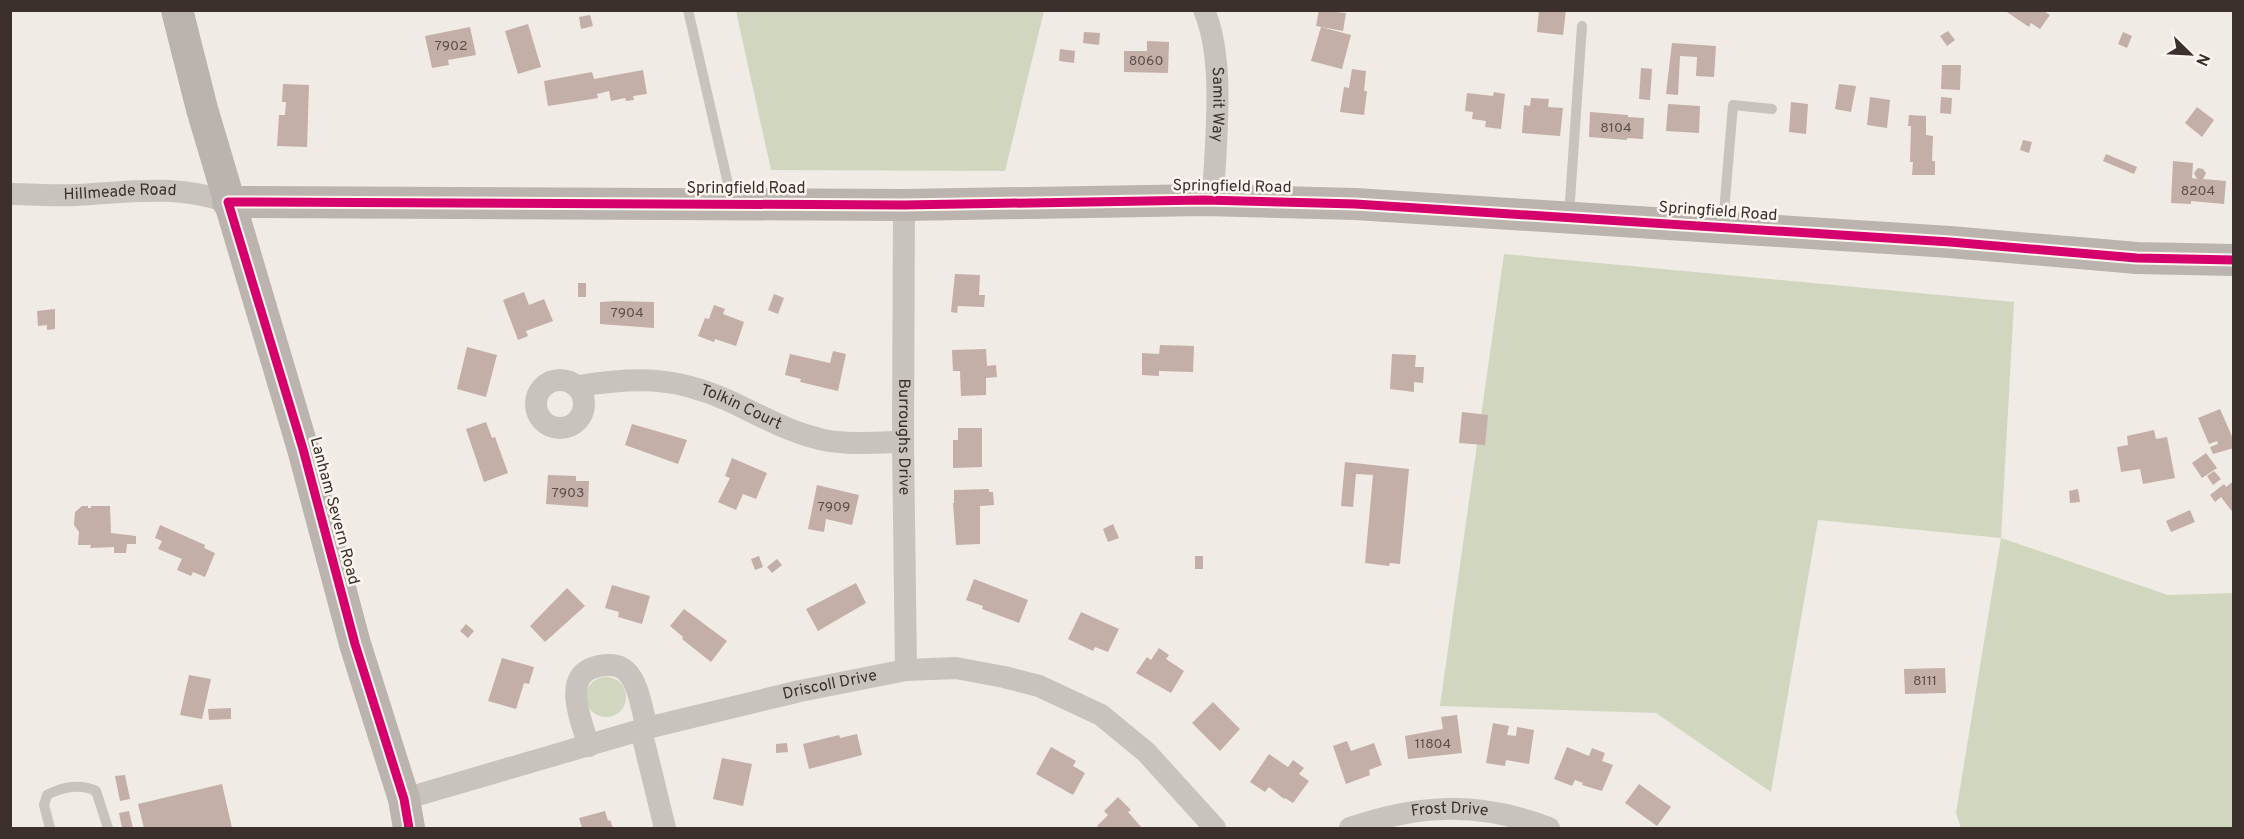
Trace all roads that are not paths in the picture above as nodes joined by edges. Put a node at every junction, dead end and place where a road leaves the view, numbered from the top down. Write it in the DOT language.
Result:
graph roads {
  1 [pos="177,10"];
  2 [pos="688,10"];
  3 [pos="1204,10"];
  4 [pos="1582,26"];
  5 [pos="1772,109"];
  6 [pos="10,194"];
  7 [pos="1213,200"];
  8 [pos="228,202"];
  9 [pos="733,204"];
  10 [pos="904,205"];
  11 [pos="1569,218"];
  12 [pos="1722,228"];
  13 [pos="2234,260"];
  14 [pos="578,386"];
  15 [pos="903,442"];
  16 [pos="906,670"];
  17 [pos="644,729"];
  18 [pos="589,746"];
  19 [pos="407,814"];
  20 [pos="50,828"];
  21 [pos="108,828"];
  22 [pos="665,828"];
  23 [pos="1215,828"];
  24 [pos="1350,828"];
  25 [pos="1549,828"];
  1 -- 8 [label="street, Lanham Severn Road"];
  2 -- 9 [label="lane"];
  3 -- 7 [label="street, Samit Way"];
  4 -- 11 [label="lane"];
  5 -- 12 [label="lane"];
  6 -- 8 [label="street, Hillmeade Road"];
  7 -- 10 [label="street, Springfield Road"];
  7 -- 11 [label="street, Springfield Road"];
  8 -- 9 [label="street, Springfield Road"];
  8 -- 19 [label="street, Lanham Severn Road"];
  9 -- 10 [label="street, Springfield Road"];
  10 -- 15 [label="street, Burroughs Drive"];
  11 -- 12 [label="street, Springfield Road"];
  12 -- 13 [label="street, Springfield Road"];
  14 -- 15 [label="street, Tolkin Court"];
  15 -- 16 [label="street, Burroughs Drive"];
  16 -- 17 [label="street, Driscoll Drive"];
  16 -- 23 [label="street, Driscoll Drive"];
  17 -- 18 [label="street, Driscoll Drive"];
  17 -- 18 [label="street"];
  17 -- 22 [label="street"];
  18 -- 19 [label="street, Driscoll Drive"];
  20 -- 21 [label="lane"];
  24 -- 25 [label="street, Frost Drive"];
}
